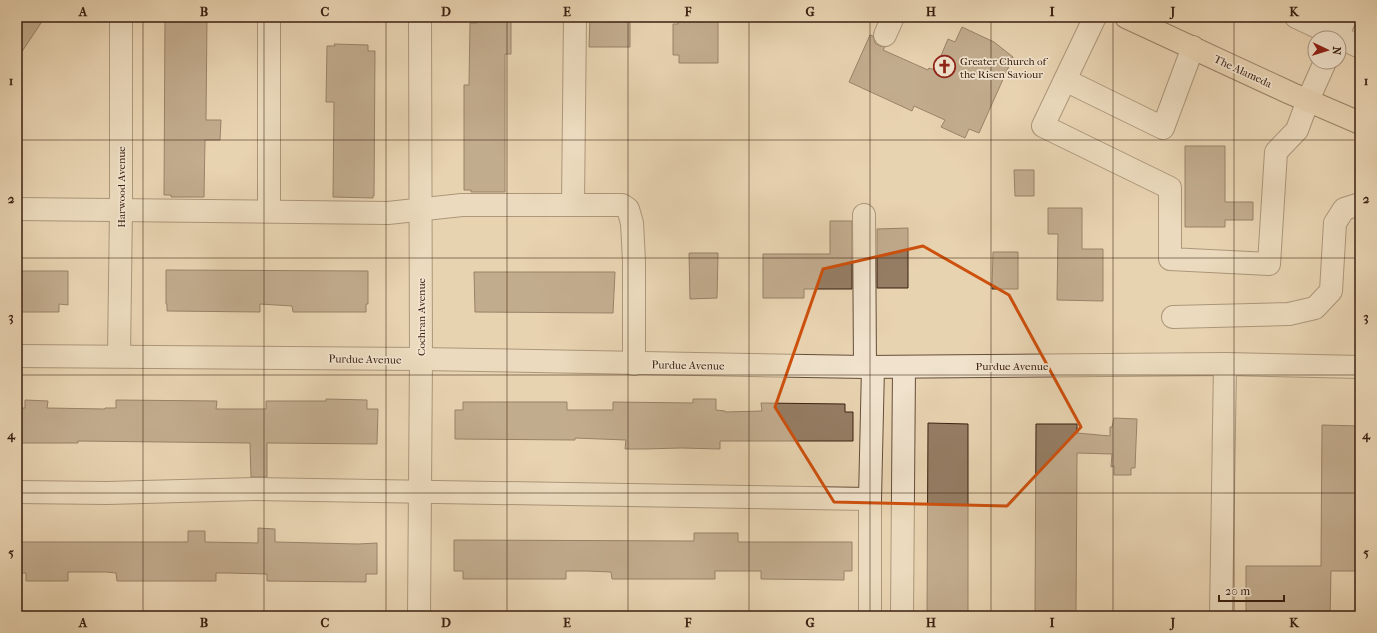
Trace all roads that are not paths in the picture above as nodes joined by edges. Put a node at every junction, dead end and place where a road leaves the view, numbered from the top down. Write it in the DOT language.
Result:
graph roads {
  1 [pos="120,17"];
  2 [pos="269,17"];
  3 [pos="420,17"];
  4 [pos="575,17"];
  5 [pos="1095,17"];
  6 [pos="1126,17"];
  7 [pos="1296,17"];
  8 [pos="1340,30"];
  9 [pos="1347,36"];
  10 [pos="1360,47"];
  11 [pos="1193,48"];
  12 [pos="1321,70"];
  13 [pos="1065,80"];
  14 [pos="1308,100"];
  15 [pos="1360,122"];
  16 [pos="573,204"];
  17 [pos="1360,204"];
  18 [pos="421,209"];
  19 [pos="17,210"];
  20 [pos="121,210"];
  21 [pos="269,211"];
  22 [pos="864,215"];
  23 [pos="1173,317"];
  24 [pos="17,356"];
  25 [pos="118,356"];
  26 [pos="421,359"];
  27 [pos="634,364"];
  28 [pos="1225,364"];
  29 [pos="869,367"];
  30 [pos="904,367"];
  31 [pos="1360,367"];
  32 [pos="17,492"];
  33 [pos="420,492"];
  34 [pos="870,499"];
  35 [pos="419,616"];
  36 [pos="870,616"];
  37 [pos="902,616"];
  38 [pos="1221,616"];
  1 -- 20 [label="street, Harwood Avenue"];
  2 -- 21 [label="street"];
  3 -- 18 [label="street, Cochran Avenue"];
  4 -- 16 [label="street"];
  5 -- 13 [label="street"];
  6 -- 11 [label="main road, The Alameda"];
  7 -- 8 [label="street"];
  9 -- 10 [label="street"];
  11 -- 13 [label="street"];
  11 -- 14 [label="main road, The Alameda"];
  12 -- 14 [label="street"];
  13 -- 14 [label="street"];
  14 -- 15 [label="main road, The Alameda"];
  16 -- 18 [label="street"];
  16 -- 27 [label="street"];
  17 -- 23 [label="street"];
  18 -- 21 [label="street"];
  18 -- 26 [label="street, Cochran Avenue"];
  19 -- 20 [label="street"];
  20 -- 21 [label="street"];
  20 -- 25 [label="street, Harwood Avenue"];
  22 -- 29 [label="street"];
  24 -- 25 [label="street, Purdue Avenue"];
  25 -- 26 [label="street, Purdue Avenue"];
  26 -- 27 [label="street, Purdue Avenue"];
  26 -- 33 [label="street, Cochran Avenue"];
  27 -- 29 [label="street, Purdue Avenue"];
  28 -- 30 [label="street, Purdue Avenue"];
  28 -- 31 [label="street, Purdue Avenue"];
  28 -- 38 [label="street"];
  29 -- 30 [label="street, Purdue Avenue"];
  29 -- 34 [label="street"];
  30 -- 37 [label="street"];
  32 -- 33 [label="street"];
  33 -- 34 [label="street"];
  33 -- 35 [label="street, Cochran Avenue"];
  34 -- 36 [label="street"];
}
